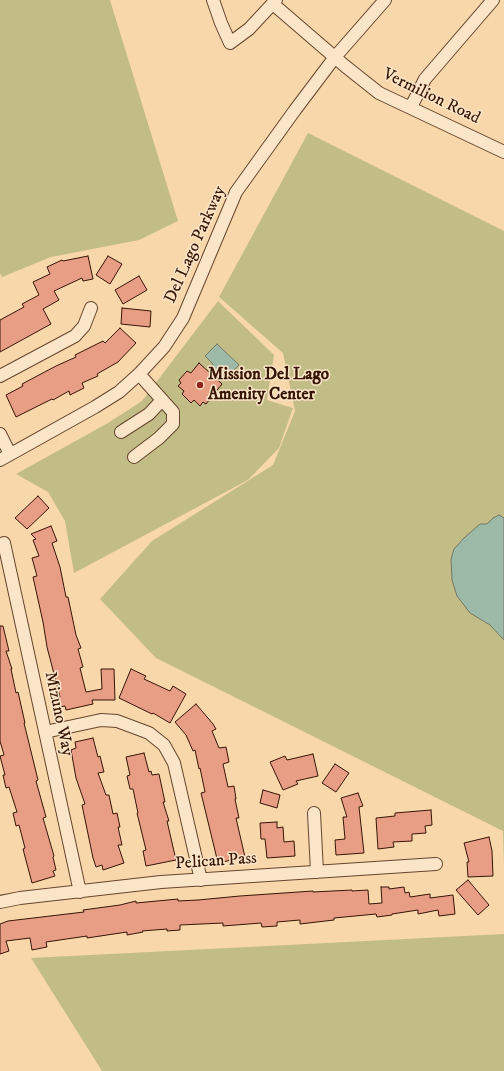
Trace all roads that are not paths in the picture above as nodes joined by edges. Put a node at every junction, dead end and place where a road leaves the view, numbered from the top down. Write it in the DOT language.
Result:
graph roads {
  1 [pos="213,0"];
  2 [pos="385,0"];
  3 [pos="493,0"];
  4 [pos="275,2"];
  5 [pos="335,57"];
  6 [pos="410,107"];
  7 [pos="504,152"];
  8 [pos="91,308"];
  9 [pos="139,374"];
  10 [pos="0,376"];
  11 [pos="162,400"];
  12 [pos="122,432"];
  13 [pos="0,434"];
  14 [pos="134,456"];
  15 [pos="5,457"];
  16 [pos="2,544"];
  17 [pos="45,732"];
  18 [pos="314,813"];
  19 [pos="436,864"];
  20 [pos="317,872"];
  21 [pos="202,880"];
  22 [pos="80,892"];
  23 [pos="0,902"];
  1 -- 4 [label="street"];
  2 -- 5 [label="street, Del Lago Parkway"];
  3 -- 6 [label="street"];
  4 -- 5 [label="street, Vermilion Road"];
  5 -- 6 [label="street, Vermilion Road"];
  5 -- 9 [label="street, Del Lago Parkway"];
  6 -- 7 [label="street, Vermilion Road"];
  8 -- 10 [label="street"];
  9 -- 11 [label="street"];
  9 -- 15 [label="street, Del Lago Parkway"];
  11 -- 12 [label="street"];
  11 -- 14 [label="street"];
  13 -- 15 [label="street"];
  16 -- 17 [label="street, Mizuno Way"];
  17 -- 21 [label="street"];
  17 -- 22 [label="street, Mizuno Way"];
  18 -- 20 [label="street"];
  19 -- 20 [label="street, Pelican Pass"];
  20 -- 21 [label="street, Pelican Pass"];
  21 -- 22 [label="street, Pelican Pass"];
  22 -- 23 [label="street, Pelican Pass"];
}
